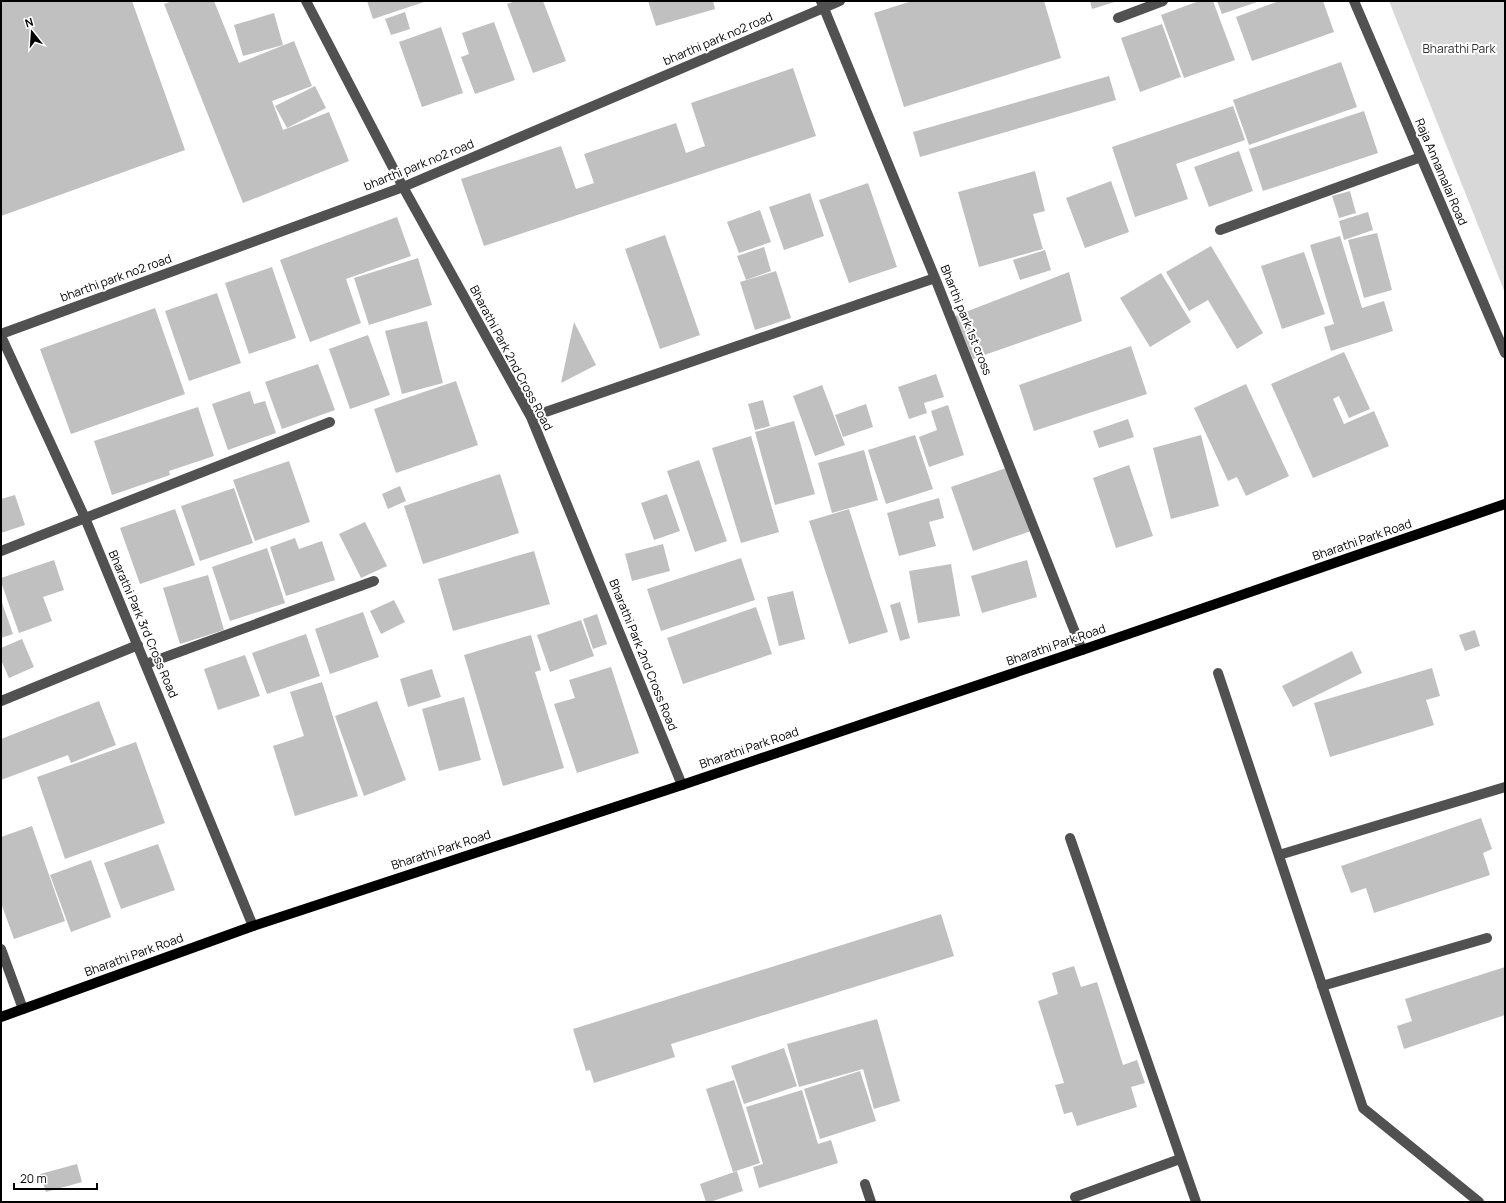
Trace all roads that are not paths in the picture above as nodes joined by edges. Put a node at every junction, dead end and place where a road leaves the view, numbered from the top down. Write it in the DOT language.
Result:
graph roads {
  1 [pos="306,1"];
  2 [pos="840,1"];
  3 [pos="1163,1"];
  4 [pos="1354,1"];
  5 [pos="823,4"];
  6 [pos="1118,18"];
  7 [pos="1421,157"];
  8 [pos="403,187"];
  9 [pos="1220,230"];
  10 [pos="935,278"];
  11 [pos="1,335"];
  12 [pos="1505,353"];
  13 [pos="531,417"];
  14 [pos="330,422"];
  15 [pos="1505,504"];
  16 [pos="85,518"];
  17 [pos="1,551"];
  18 [pos="374,581"];
  19 [pos="138,645"];
  20 [pos="1082,650"];
  21 [pos="146,664"];
  22 [pos="1218,673"];
  23 [pos="1,701"];
  24 [pos="682,785"];
  25 [pos="1505,787"];
  26 [pos="1070,838"];
  27 [pos="1279,855"];
  28 [pos="253,926"];
  29 [pos="1487,938"];
  30 [pos="1,949"];
  31 [pos="1322,986"];
  32 [pos="23,1009"];
  33 [pos="1,1017"];
  34 [pos="1180,1158"];
  35 [pos="865,1184"];
  36 [pos="1075,1197"];
  37 [pos="871,1202"];
  38 [pos="1196,1202"];
  39 [pos="1479,1202"];
  1 -- 8 [label="street, Bharathi Park 2nd Cross Road"];
  2 -- 5 [label="street, bharthi park no2 road"];
  3 -- 6 [label="street"];
  4 -- 7 [label="street, Raja Annamalai Road"];
  5 -- 8 [label="street, bharthi park no2 road"];
  5 -- 10 [label="street, Bharthi park 1st cross"];
  7 -- 9 [label="street"];
  7 -- 12 [label="street, Raja Annamalai Road"];
  8 -- 11 [label="street, bharthi park no2 road"];
  8 -- 13 [label="street, Bharathi Park 2nd Cross Road"];
  10 -- 13 [label="street"];
  10 -- 20 [label="street, Bharthi park 1st cross"];
  11 -- 16 [label="street, Bharathi Park 3rd Cross Road"];
  13 -- 24 [label="street, Bharathi Park 2nd Cross Road"];
  14 -- 16 [label="street"];
  15 -- 20 [label="main road, Bharathi Park Road"];
  16 -- 17 [label="street"];
  16 -- 19 [label="street, Bharathi Park 3rd Cross Road"];
  18 -- 21 [label="street"];
  19 -- 21 [label="street, Bharathi Park 3rd Cross Road"];
  19 -- 23 [label="street"];
  20 -- 24 [label="main road, Bharathi Park Road"];
  21 -- 28 [label="street, Bharathi Park 3rd Cross Road"];
  22 -- 27 [label="street"];
  24 -- 28 [label="main road, Bharathi Park Road"];
  25 -- 27 [label="street"];
  26 -- 34 [label="street"];
  27 -- 31 [label="street"];
  28 -- 32 [label="main road, Bharathi Park Road"];
  29 -- 31 [label="street"];
  30 -- 32 [label="street"];
  31 -- 39 [label="street"];
  32 -- 33 [label="main road, Bharathi Park Road"];
  34 -- 36 [label="street"];
  34 -- 38 [label="street"];
  35 -- 37 [label="street"];
}
